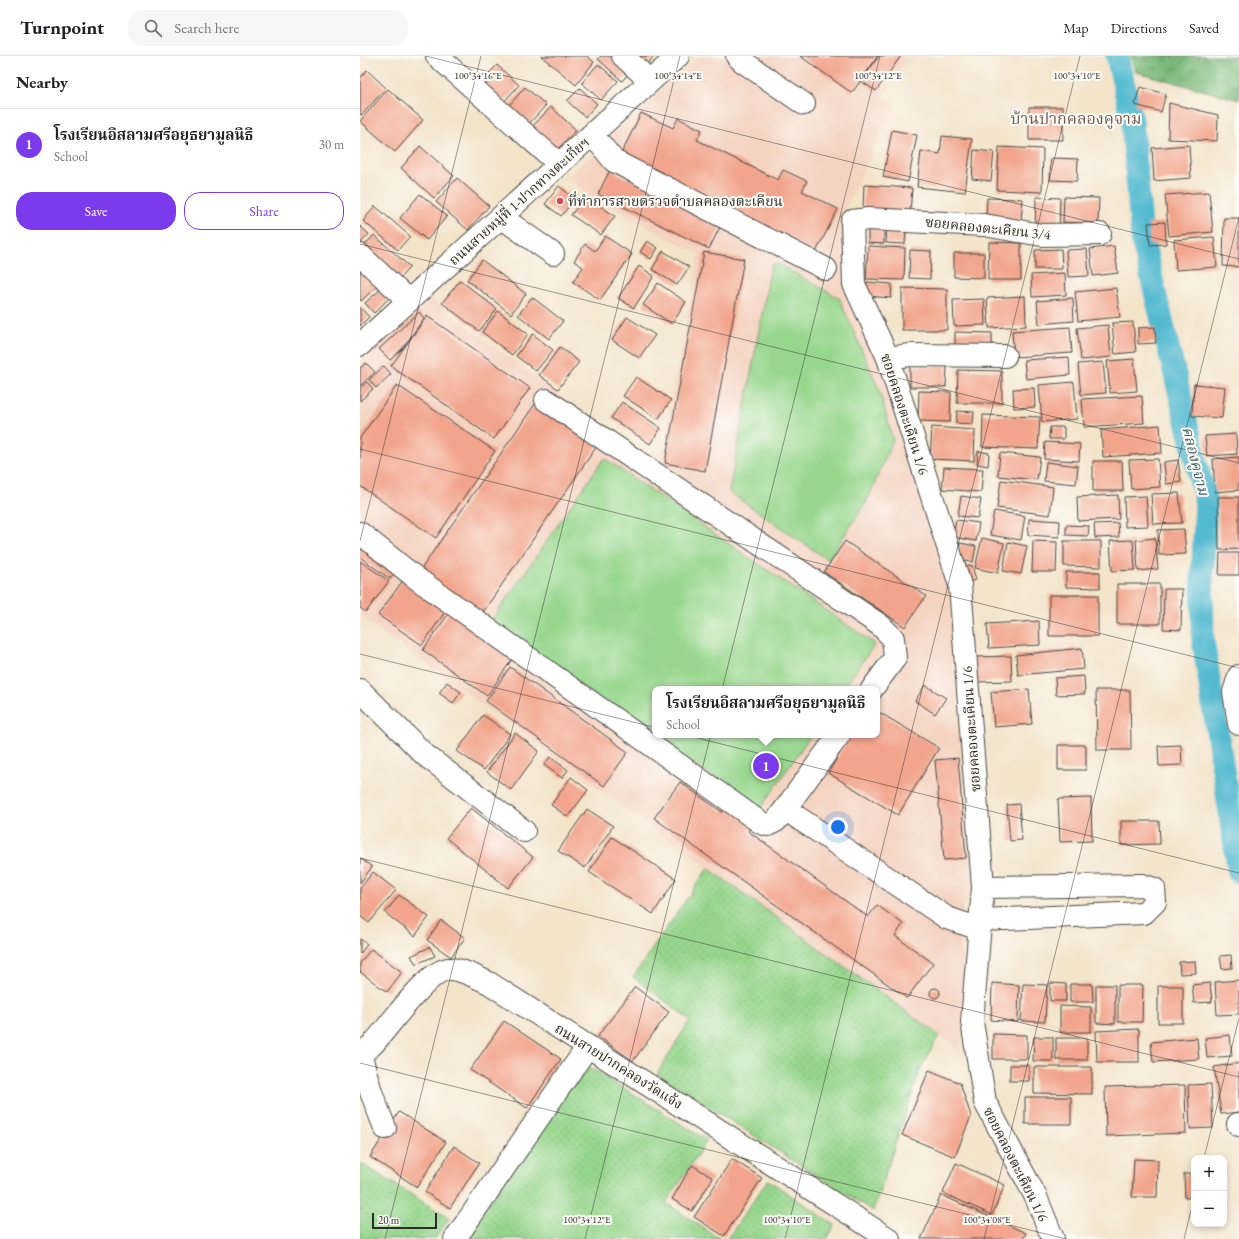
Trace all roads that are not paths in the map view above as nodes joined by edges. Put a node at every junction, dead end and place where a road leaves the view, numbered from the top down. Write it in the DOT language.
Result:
graph roads {
  1 [pos="437,56"];
  2 [pos="623,56"];
  3 [pos="678,56"];
  4 [pos="737,56"];
  5 [pos="650,81"];
  6 [pos="804,104"];
  7 [pos="592,134"];
  8 [pos="559,164"];
  9 [pos="501,217"];
  10 [pos="852,221"];
  11 [pos="1100,234"];
  12 [pos="553,254"];
  13 [pos="360,255"];
  14 [pos="826,269"];
  15 [pos="409,301"];
  16 [pos="360,345"];
  17 [pos="1005,356"];
  18 [pos="888,358"];
  19 [pos="546,400"];
  20 [pos="360,533"];
  21 [pos="1239,676"];
  22 [pos="874,686"];
  23 [pos="360,690"];
  24 [pos="1239,724"];
  25 [pos="837,738"];
  26 [pos="785,809"];
  27 [pos="524,831"];
  28 [pos="983,887"];
  29 [pos="980,925"];
  30 [pos="588,1046"];
  31 [pos="360,1053"];
  32 [pos="385,1128"];
  33 [pos="455,1239"];
  34 [pos="889,1239"];
  35 [pos="1052,1239"];
  1 -- 8 [label="street"];
  2 -- 5 [label="street"];
  3 -- 5 [label="street, ถนนสายหมู่ที่ 1-ปากทางตะเกี่ยฯ"];
  4 -- 6 [label="street"];
  5 -- 7 [label="street, ถนนสายหมู่ที่ 1-ปากทางตะเกี่ยฯ"];
  7 -- 8 [label="street, ถนนสายหมู่ที่ 1-ปากทางตะเกี่ยฯ"];
  7 -- 14 [label="street"];
  8 -- 9 [label="street, ถนนสายหมู่ที่ 1-ปากทางตะเกี่ยฯ"];
  9 -- 12 [label="street"];
  9 -- 15 [label="street, ถนนสายหมู่ที่ 1-ปากทางตะเกี่ยฯ"];
  10 -- 11 [label="street, ซอยคลองตะเคียน 3/4"];
  10 -- 18 [label="street, ซอยคลองตะเคียน 1/6"];
  13 -- 15 [label="street"];
  15 -- 16 [label="street, ถนนสายหมู่ที่ 1-ปากทางตะเกี่ยฯ"];
  17 -- 18 [label="street"];
  18 -- 28 [label="street, ซอยคลองตะเคียน 1/6"];
  19 -- 22 [label="street"];
  20 -- 26 [label="street"];
  21 -- 24 [label="street"];
  23 -- 27 [label="street"];
  25 -- 26 [label="street"];
  26 -- 29 [label="street"];
  28 -- 29 [label="street, ซอยคลองตะเคียน 1/6"];
  28 -- 29 [label="street"];
  29 -- 35 [label="street, ซอยคลองตะเคียน 1/6"];
  30 -- 31 [label="street, ถนนสายปากคลองวัดแจ้ง"];
  30 -- 33 [label="street"];
  30 -- 34 [label="street, ถนนสายปากคลองวัดแจ้ง"];
  31 -- 32 [label="street"];
}
